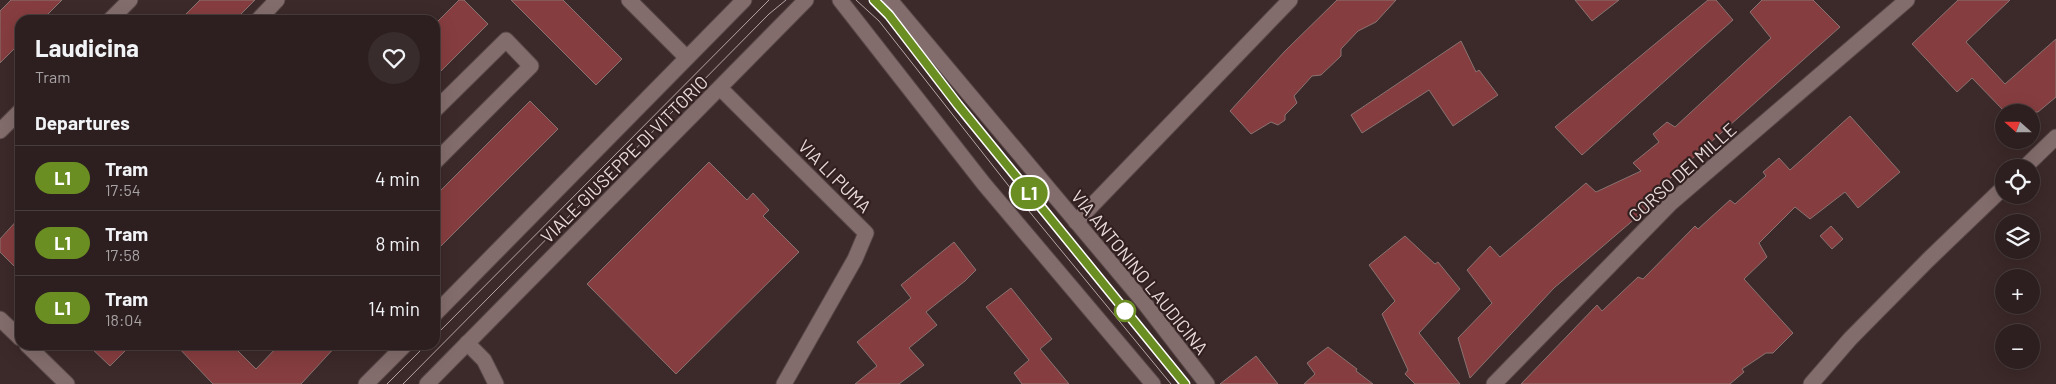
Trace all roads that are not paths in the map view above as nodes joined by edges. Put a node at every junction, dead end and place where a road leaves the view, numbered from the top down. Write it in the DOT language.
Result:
graph roads {
  1 [pos="130,0"];
  2 [pos="277,0"];
  3 [pos="629,0"];
  4 [pos="744,0"];
  5 [pos="806,0"];
  6 [pos="840,0"];
  7 [pos="890,0"];
  8 [pos="1290,0"];
  9 [pos="1906,0"];
  10 [pos="115,15"];
  11 [pos="263,15"];
  12 [pos="686,58"];
  13 [pos="720,88"];
  14 [pos="440,105"];
  15 [pos="15,116"];
  16 [pos="0,131"];
  17 [pos="2056,137"];
  18 [pos="440,157"];
  19 [pos="2033,159"];
  20 [pos="1995,196"];
  21 [pos="1076,222"];
  22 [pos="440,309"];
  23 [pos="0,319"];
  24 [pos="15,333"];
  25 [pos="467,343"];
  26 [pos="32,350"];
  27 [pos="400,350"];
  28 [pos="67,384"];
  29 [pos="366,384"];
  30 [pos="427,384"];
  31 [pos="496,384"];
  32 [pos="784,384"];
  33 [pos="1152,384"];
  34 [pos="1207,384"];
  35 [pos="1494,384"];
  36 [pos="1811,384"];
  1 -- 10 [label="street"];
  2 -- 11 [label="street"];
  3 -- 12 [label="street"];
  4 -- 12 [label="street, VIALE GIUSEPPE DI VITTORIO"];
  5 -- 13 [label="street, VIALE GIUSEPPE DI VITTORIO"];
  6 -- 33 [label="street"];
  7 -- 21 [label="street, VIA ANTONINO LAUDICINA"];
  8 -- 21 [label="street"];
  9 -- 35 [label="street, CORSO DEI MILLE"];
  12 -- 22 [label="street, VIALE GIUSEPPE DI VITTORIO"];
  13 -- 25 [label="street, VIALE GIUSEPPE DI VITTORIO"];
  13 -- 32 [label="street, VIA LI PUMA"];
  14 -- 18 [label="street"];
  15 -- 16 [label="street"];
  17 -- 19 [label="street"];
  20 -- 36 [label="street"];
  21 -- 34 [label="street, VIA ANTONINO LAUDICINA"];
  23 -- 24 [label="street"];
  25 -- 30 [label="street, VIALE GIUSEPPE DI VITTORIO"];
  25 -- 31 [label="street"];
  26 -- 28 [label="street"];
  27 -- 29 [label="street"];
}
